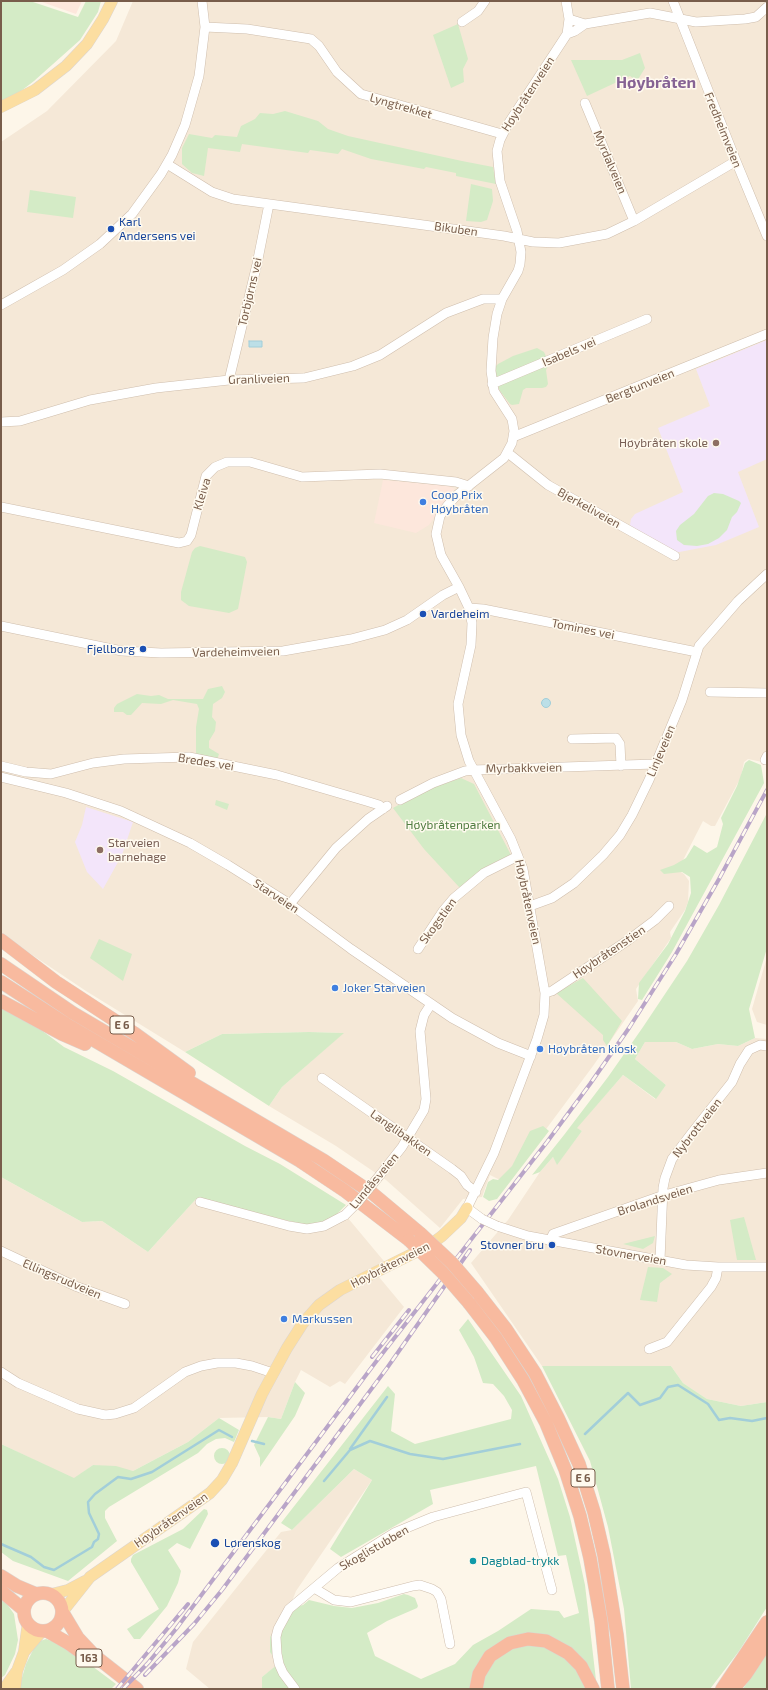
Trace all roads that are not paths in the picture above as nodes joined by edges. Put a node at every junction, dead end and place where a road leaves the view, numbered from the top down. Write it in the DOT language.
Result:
graph roads {
  1 [pos="112,1"];
  2 [pos="202,1"];
  3 [pos="485,1"];
  4 [pos="566,1"];
  5 [pos="673,1"];
  6 [pos="767,7"];
  7 [pos="569,19"];
  8 [pos="680,19"];
  9 [pos="462,22"];
  10 [pos="585,24"];
  11 [pos="205,27"];
  12 [pos="567,34"];
  13 [pos="585,103"];
  14 [pos="1,107"];
  15 [pos="502,134"];
  16 [pos="736,161"];
  17 [pos="167,164"];
  18 [pos="269,204"];
  19 [pos="634,221"];
  20 [pos="767,236"];
  21 [pos="520,240"];
  22 [pos="502,299"];
  23 [pos="1,305"];
  24 [pos="647,319"];
  25 [pos="767,334"];
  26 [pos="229,380"];
  27 [pos="492,384"];
  28 [pos="1,422"];
  29 [pos="513,437"];
  30 [pos="508,453"];
  31 [pos="469,486"];
  32 [pos="1,507"];
  33 [pos="675,556"];
  34 [pos="767,574"];
  35 [pos="459,587"];
  36 [pos="469,608"];
  37 [pos="1,626"];
  38 [pos="697,652"];
  39 [pos="710,692"];
  40 [pos="767,693"];
  41 [pos="572,739"];
  42 [pos="655,764"];
  43 [pos="1,766"];
  44 [pos="621,766"];
  45 [pos="473,770"];
  46 [pos="1,777"];
  47 [pos="400,800"];
  48 [pos="518,856"];
  49 [pos="290,904"];
  50 [pos="530,906"];
  51 [pos="669,906"];
  52 [pos="1,940"];
  53 [pos="418,949"];
  54 [pos="1,964"];
  55 [pos="1,982"];
  56 [pos="545,993"];
  57 [pos="1,1001"];
  58 [pos="431,1004"];
  59 [pos="767,1046"];
  60 [pos="531,1056"];
  61 [pos="149,1073"];
  62 [pos="322,1078"];
  63 [pos="227,1103"];
  64 [pos="408,1138"];
  65 [pos="767,1173"];
  66 [pos="476,1192"];
  67 [pos="662,1196"];
  68 [pos="200,1202"];
  69 [pos="467,1208"];
  70 [pos="550,1240"];
  71 [pos="1,1251"];
  72 [pos="660,1260"];
  73 [pos="718,1267"];
  74 [pos="767,1267"];
  75 [pos="125,1304"];
  76 [pos="649,1349"];
  77 [pos="1,1372"];
  78 [pos="273,1373"];
  79 [pos="1,1576"];
  80 [pos="86,1581"];
  81 [pos="314,1588"];
  82 [pos="552,1590"];
  83 [pos="1,1591"];
  84 [pos="36,1594"];
  85 [pos="52,1594"];
  86 [pos="24,1610"];
  87 [pos="63,1612"];
  88 [pos="767,1622"];
  89 [pos="28,1623"];
  90 [pos="44,1631"];
  91 [pos="767,1642"];
  92 [pos="450,1644"];
  93 [pos="24,1652"];
  94 [pos="17,1671"];
  95 [pos="746,1674"];
  96 [pos="4,1689"];
  97 [pos="15,1689"];
  98 [pos="130,1689"];
  99 [pos="137,1689"];
  100 [pos="295,1689"];
  101 [pos="476,1689"];
  102 [pos="593,1689"];
  103 [pos="608,1689"];
  104 [pos="623,1689"];
  105 [pos="722,1689"];
  106 [pos="733,1689"];
  107 [pos="738,1689"];
  1 -- 14 [label="main road"];
  2 -- 11 [label="street"];
  3 -- 9 [label="street"];
  4 -- 7 [label="street, Høybråtenveien"];
  5 -- 8 [label="street, Fredheimveien"];
  6 -- 8 [label="street"];
  7 -- 10 [label="street"];
  7 -- 12 [label="street, Høybråtenveien"];
  8 -- 10 [label="street"];
  8 -- 16 [label="street, Fredheimveien"];
  10 -- 12 [label="street"];
  11 -- 15 [label="street, Lyngtrekket"];
  11 -- 17 [label="street"];
  12 -- 15 [label="street, Høybråtenveien"];
  13 -- 19 [label="street, Myrdalveien"];
  15 -- 21 [label="street, Høybråtenveien"];
  16 -- 19 [label="street, Bikuben"];
  16 -- 20 [label="street, Fredheimveien"];
  17 -- 18 [label="street, Bikuben"];
  17 -- 23 [label="street"];
  18 -- 21 [label="street, Bikuben"];
  18 -- 26 [label="street, Torbjørns vei"];
  19 -- 21 [label="street, Bikuben"];
  21 -- 22 [label="street, Høybråtenveien"];
  22 -- 26 [label="street, Granliveien"];
  22 -- 27 [label="street, Høybråtenveien"];
  24 -- 27 [label="street, Isabels vei"];
  25 -- 29 [label="street, Bergtunveien"];
  26 -- 28 [label="street, Granliveien"];
  27 -- 29 [label="street, Høybråtenveien"];
  29 -- 30 [label="street, Høybråtenveien"];
  30 -- 31 [label="street, Høybråtenveien"];
  30 -- 33 [label="street, Bjerkeliveien"];
  31 -- 32 [label="street, Kleiva"];
  31 -- 35 [label="street, Høybråtenveien"];
  34 -- 38 [label="street, Linjeveien"];
  35 -- 36 [label="street, Høybråtenveien"];
  35 -- 37 [label="street, Vardeheimveien"];
  36 -- 38 [label="street, Tomines vei"];
  36 -- 45 [label="street, Høybråtenveien"];
  38 -- 42 [label="street, Linjeveien"];
  39 -- 40 [label="street"];
  41 -- 44 [label="street"];
  42 -- 44 [label="street, Myrbakkveien"];
  42 -- 50 [label="street, Linjeveien"];
  43 -- 49 [label="street, Bredes vei"];
  44 -- 45 [label="street, Myrbakkveien"];
  45 -- 47 [label="street, Myrbakkveien"];
  45 -- 48 [label="street, Høybråtenveien"];
  46 -- 49 [label="street, Starveien"];
  48 -- 50 [label="street, Høybråtenveien"];
  48 -- 53 [label="street, Skogstien"];
  49 -- 58 [label="street, Starveien"];
  50 -- 56 [label="street, Høybråtenveien"];
  51 -- 56 [label="street, Høybråtenstien"];
  52 -- 63 [label="highway, E 6"];
  54 -- 63 [label="highway, E 6"];
  55 -- 61 [label="highway, E 6"];
  56 -- 60 [label="street, Høybråtenveien"];
  57 -- 61 [label="highway, E 6"];
  58 -- 60 [label="street, Starveien"];
  58 -- 64 [label="street, Lundåsveien"];
  59 -- 67 [label="street, Nybrottveien"];
  60 -- 66 [label="street, Høybråtenveien"];
  61 -- 103 [label="highway, E 6, bridge"];
  62 -- 64 [label="street, Langlibakken"];
  63 -- 104 [label="highway, E 6, bridge"];
  64 -- 66 [label="street, Langlibakken"];
  64 -- 68 [label="street, Lundåsveien, bridge"];
  65 -- 67 [label="street, Brolandsveien"];
  66 -- 69 [label="street, Høybråtenveien"];
  67 -- 70 [label="street, Brolandsveien"];
  67 -- 72 [label="street, Nybrottveien"];
  69 -- 70 [label="street, Stovnerveien, bridge"];
  69 -- 78 [label="main road, Høybråtenveien"];
  70 -- 72 [label="street, Stovnerveien"];
  71 -- 75 [label="street, Ellingsrudveien"];
  72 -- 73 [label="street, Stovnerveien"];
  73 -- 74 [label="street, Stovnerveien"];
  73 -- 76 [label="street"];
  77 -- 78 [label="street"];
  78 -- 80 [label="main road, Høybråtenveien"];
  79 -- 84 [label="highway"];
  80 -- 85 [label="main road, Høybråtenveien"];
  80 -- 87 [label="main road, Høybråtenveien"];
  81 -- 82 [label="street, Skoglistubben"];
  81 -- 92 [label="street"];
  81 -- 100 [label="street, Skoglistubben"];
  83 -- 86 [label="highway"];
  84 -- 85 [label="highway"];
  84 -- 86 [label="highway"];
  85 -- 87 [label="highway, 163"];
  86 -- 89 [label="highway"];
  87 -- 90 [label="highway"];
  87 -- 99 [label="highway, 163"];
  88 -- 105 [label="highway"];
  89 -- 90 [label="highway, 163"];
  89 -- 93 [label="main road"];
  90 -- 93 [label="main road"];
  90 -- 98 [label="highway, 163"];
  91 -- 95 [label="highway"];
  93 -- 94 [label="main road"];
  94 -- 96 [label="main road"];
  94 -- 97 [label="main road"];
  95 -- 106 [label="highway"];
  95 -- 107 [label="highway"];
  101 -- 102 [label="highway"];
}
